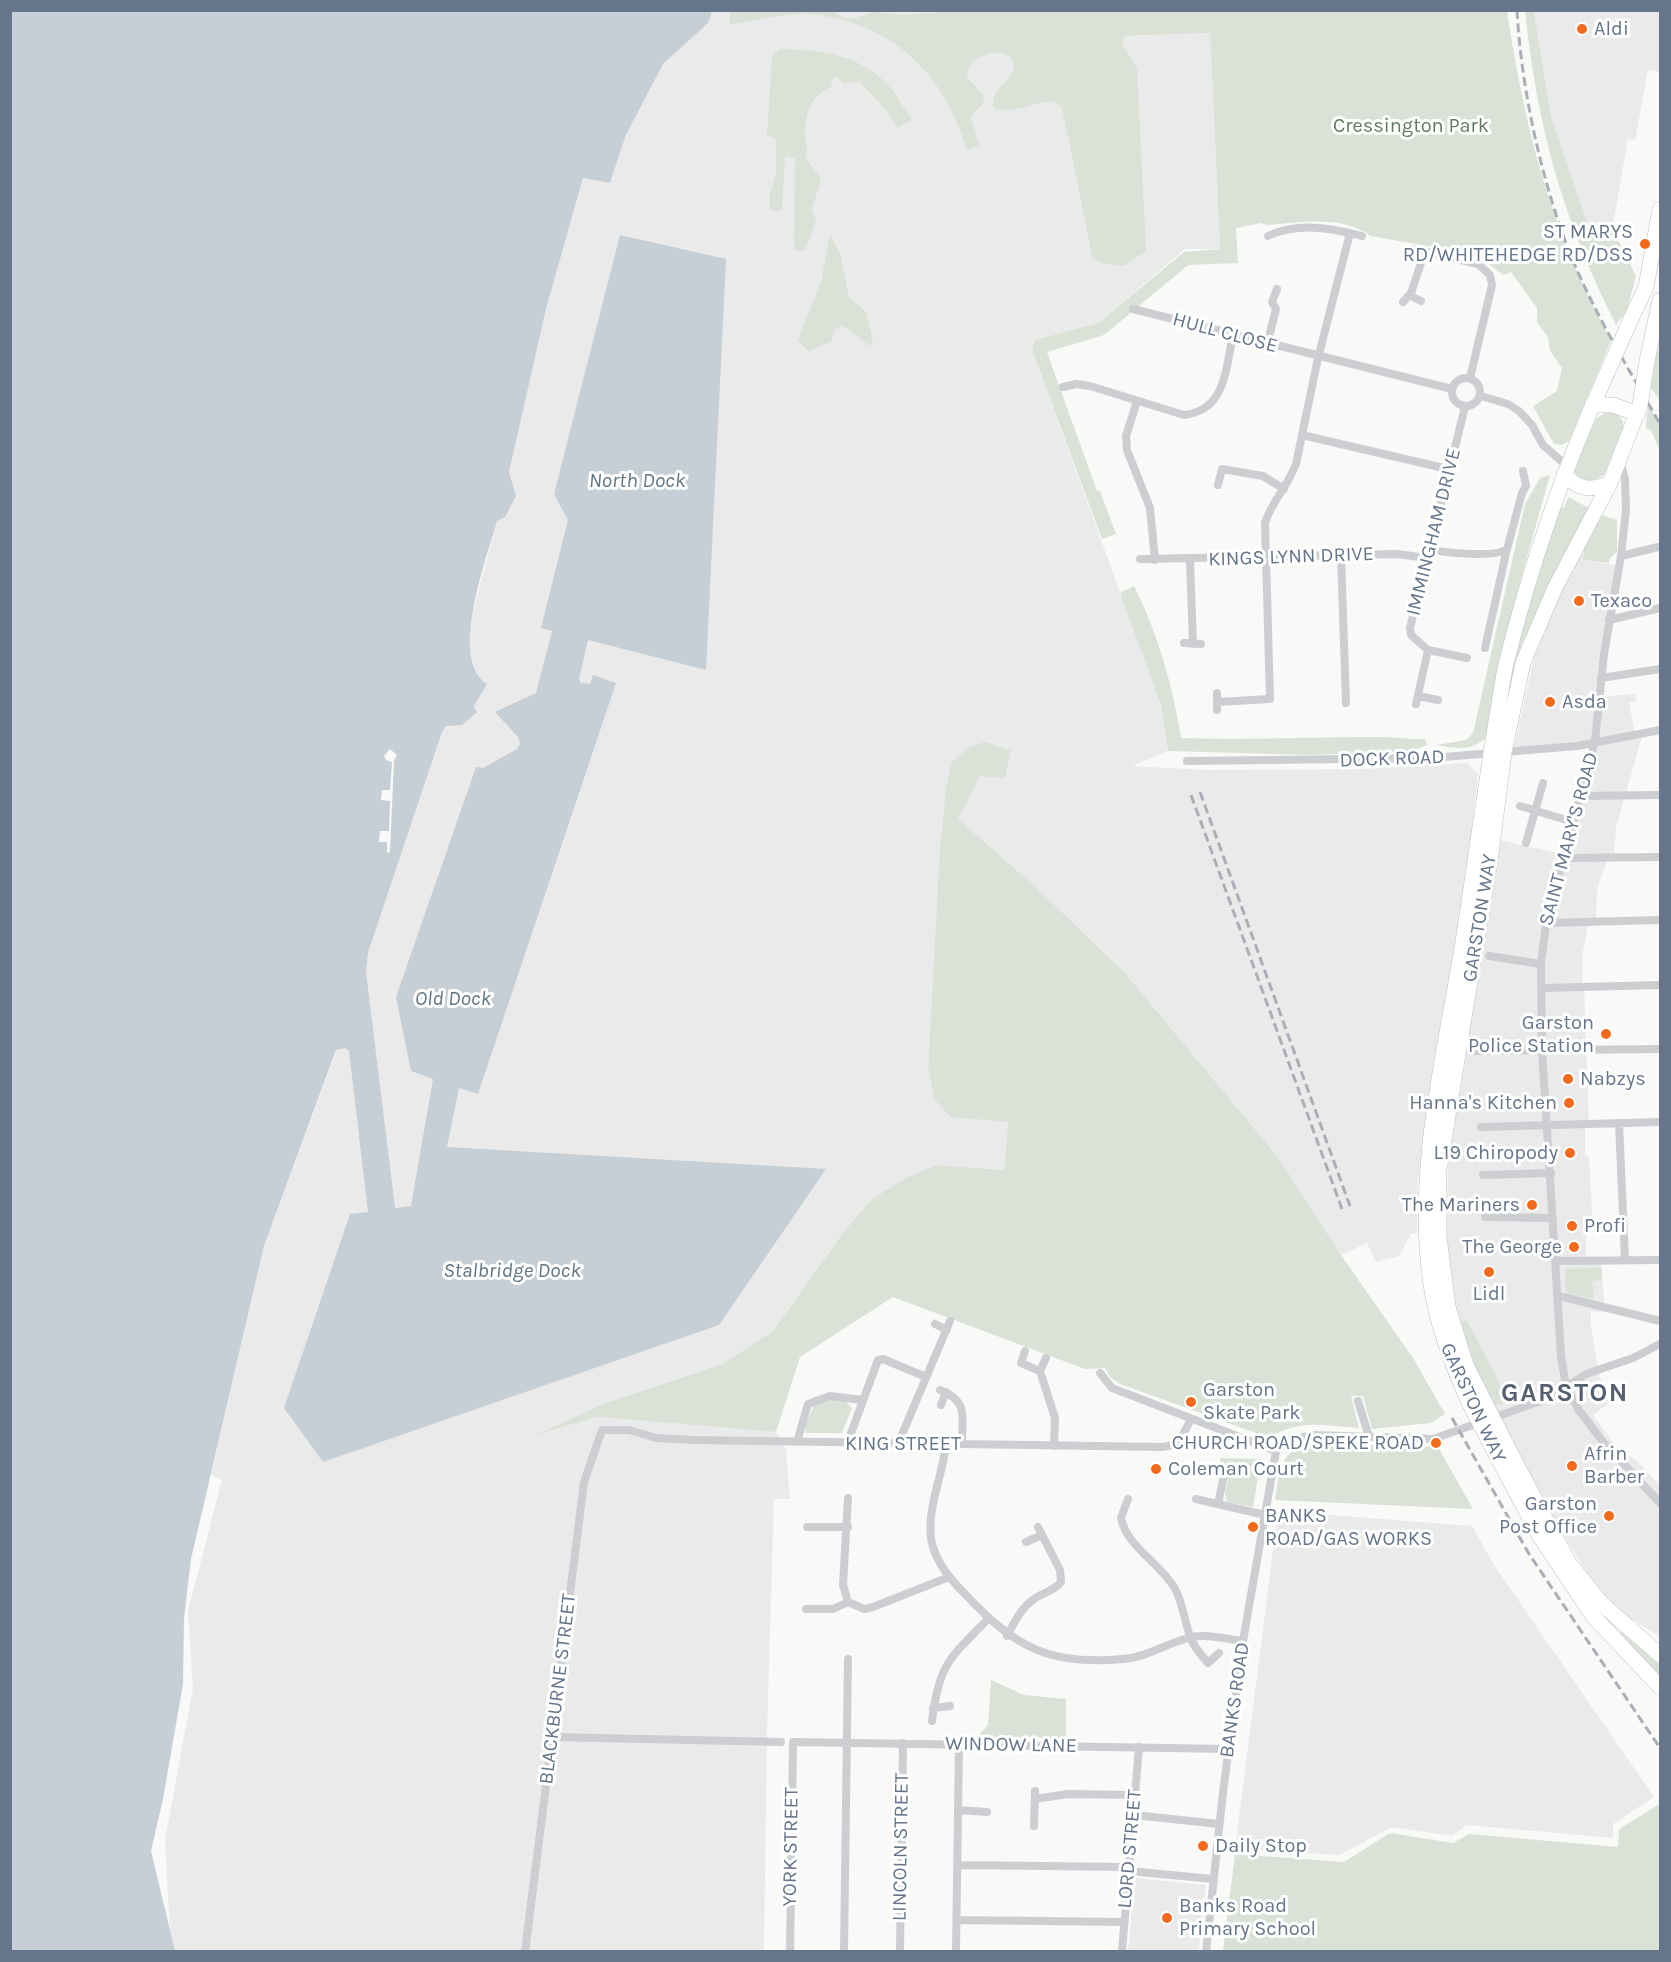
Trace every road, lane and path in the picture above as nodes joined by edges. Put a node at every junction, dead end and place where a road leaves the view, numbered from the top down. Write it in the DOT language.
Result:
graph roads {
  1 [pos="1660,209"];
  2 [pos="1350,233"];
  3 [pos="1268,236"];
  4 [pos="1362,236"];
  5 [pos="1415,249"];
  6 [pos="1425,251"];
  7 [pos="1277,289"];
  8 [pos="1660,300"];
  9 [pos="1421,301"];
  10 [pos="1133,309"];
  11 [pos="1658,322"];
  12 [pos="1233,336"];
  13 [pos="1267,345"];
  14 [pos="1318,358"];
  15 [pos="1470,378"];
  16 [pos="1063,387"];
  17 [pos="1452,389"];
  18 [pos="1481,396"];
  19 [pos="1137,400"];
  20 [pos="1592,405"];
  21 [pos="1466,407"];
  22 [pos="1639,409"];
  23 [pos="1302,435"];
  24 [pos="1619,461"];
  25 [pos="1448,469"];
  26 [pos="1565,470"];
  27 [pos="1523,471"];
  28 [pos="1610,483"];
  29 [pos="1218,485"];
  30 [pos="1284,489"];
  31 [pos="1658,547"];
  32 [pos="1507,549"];
  33 [pos="1428,554"];
  34 [pos="1341,555"];
  35 [pos="1622,556"];
  36 [pos="1265,557"];
  37 [pos="1140,559"];
  38 [pos="1155,560"];
  39 [pos="1190,560"];
  40 [pos="1660,608"];
  41 [pos="1609,620"];
  42 [pos="1193,643"];
  43 [pos="1485,648"];
  44 [pos="1428,650"];
  45 [pos="1467,658"];
  46 [pos="1660,669"];
  47 [pos="1601,678"];
  48 [pos="1438,700"];
  49 [pos="1217,702"];
  50 [pos="1346,703"];
  51 [pos="1660,730"];
  52 [pos="1595,741"];
  53 [pos="1497,753"];
  54 [pos="1187,761"];
  55 [pos="1543,783"];
  56 [pos="1660,795"];
  57 [pos="1581,796"];
  58 [pos="1520,806"];
  59 [pos="1535,810"];
  60 [pos="1573,822"];
  61 [pos="1526,843"];
  62 [pos="1660,857"];
  63 [pos="1563,858"];
  64 [pos="1660,920"];
  65 [pos="1546,922"];
  66 [pos="1489,956"];
  67 [pos="1541,964"];
  68 [pos="1660,985"];
  69 [pos="1542,988"];
  70 [pos="1660,1049"];
  71 [pos="1542,1050"];
  72 [pos="1469,1051"];
  73 [pos="1660,1122"];
  74 [pos="1619,1123"];
  75 [pos="1548,1125"];
  76 [pos="1481,1127"];
  77 [pos="1551,1173"];
  78 [pos="1483,1175"];
  79 [pos="1485,1217"];
  80 [pos="1553,1218"];
  81 [pos="1625,1260"];
  82 [pos="1660,1260"];
  83 [pos="1556,1261"];
  84 [pos="1559,1296"];
  85 [pos="1660,1321"];
  86 [pos="935,1324"];
  87 [pos="1660,1344"];
  88 [pos="1025,1351"];
  89 [pos="1046,1358"];
  90 [pos="1040,1371"];
  91 [pos="1100,1373"];
  92 [pos="926,1377"];
  93 [pos="1566,1386"];
  94 [pos="862,1400"];
  95 [pos="1358,1401"];
  96 [pos="941,1405"];
  97 [pos="1191,1419"];
  98 [pos="602,1430"];
  99 [pos="1370,1437"];
  100 [pos="797,1442"];
  101 [pos="847,1444"];
  102 [pos="898,1444"];
  103 [pos="945,1444"];
  104 [pos="962,1444"];
  105 [pos="1054,1446"];
  106 [pos="1276,1451"];
  107 [pos="1506,1459"];
  108 [pos="1223,1480"];
  109 [pos="848,1498"];
  110 [pos="1128,1498"];
  111 [pos="1196,1499"];
  112 [pos="1660,1503"];
  113 [pos="1218,1504"];
  114 [pos="1265,1515"];
  115 [pos="807,1527"];
  116 [pos="848,1527"];
  117 [pos="1026,1542"];
  118 [pos="949,1577"];
  119 [pos="848,1602"];
  120 [pos="806,1609"];
  121 [pos="988,1619"];
  122 [pos="1007,1636"];
  123 [pos="1190,1637"];
  124 [pos="1243,1641"];
  125 [pos="1219,1653"];
  126 [pos="1660,1655"];
  127 [pos="848,1659"];
  128 [pos="1660,1687"];
  129 [pos="950,1706"];
  130 [pos="933,1708"];
  131 [pos="932,1721"];
  132 [pos="552,1737"];
  133 [pos="781,1742"];
  134 [pos="793,1742"];
  135 [pos="848,1743"];
  136 [pos="903,1743"];
  137 [pos="959,1744"];
  138 [pos="1139,1747"];
  139 [pos="1229,1749"];
  140 [pos="1135,1795"];
  141 [pos="958,1810"];
  142 [pos="987,1812"];
  143 [pos="1134,1815"];
  144 [pos="1220,1824"];
  145 [pos="1034,1826"];
  146 [pos="958,1865"];
  147 [pos="1129,1869"];
  148 [pos="1213,1879"];
  149 [pos="957,1920"];
  150 [pos="1124,1922"];
  151 [pos="525,1952"];
  152 [pos="790,1952"];
  153 [pos="844,1952"];
  154 [pos="900,1952"];
  155 [pos="956,1952"];
  156 [pos="1122,1952"];
  157 [pos="1206,1952"];
  1 -- 20 [label="highway, bridge"];
  2 -- 3 [label="street"];
  2 -- 4 [label="street"];
  2 -- 14 [label="street"];
  5 -- 6 [label="street"];
  6 -- 9 [label="street"];
  6 -- 15 [label="street"];
  7 -- 13 [label="street"];
  8 -- 11 [label="highway"];
  10 -- 12 [label="street, HULL CLOSE"];
  11 -- 22 [label="highway, bridge"];
  12 -- 13 [label="street, HULL CLOSE"];
  12 -- 19 [label="street"];
  13 -- 14 [label="street, HULL CLOSE"];
  14 -- 17 [label="street, HULL CLOSE"];
  14 -- 23 [label="street"];
  15 -- 17 [label="street"];
  15 -- 18 [label="street"];
  16 -- 19 [label="street"];
  17 -- 21 [label="street"];
  18 -- 21 [label="street"];
  18 -- 26 [label="street"];
  19 -- 38 [label="street"];
  20 -- 22 [label="highway"];
  20 -- 26 [label="highway"];
  21 -- 25 [label="street, IMMINGHAM DRIVE"];
  22 -- 24 [label="highway"];
  23 -- 25 [label="street"];
  23 -- 30 [label="street"];
  24 -- 28 [label="highway, GARSTON WAY"];
  24 -- 35 [label="street, SAINT MARY'S ROAD"];
  25 -- 33 [label="street, IMMINGHAM DRIVE"];
  26 -- 28 [label="highway"];
  26 -- 53 [label="highway, GARSTON WAY"];
  27 -- 32 [label="street"];
  28 -- 53 [label="highway, GARSTON WAY"];
  29 -- 30 [label="street"];
  30 -- 36 [label="street"];
  31 -- 35 [label="street"];
  32 -- 33 [label="street, KINGS LYNN DRIVE"];
  32 -- 43 [label="street"];
  33 -- 34 [label="street, KINGS LYNN DRIVE"];
  33 -- 44 [label="street, IMMINGHAM DRIVE"];
  34 -- 36 [label="street, KINGS LYNN DRIVE"];
  34 -- 50 [label="street"];
  35 -- 41 [label="street, SAINT MARY'S ROAD"];
  36 -- 39 [label="street, KINGS LYNN DRIVE"];
  36 -- 49 [label="street"];
  37 -- 38 [label="street, KINGS LYNN DRIVE"];
  38 -- 39 [label="street, KINGS LYNN DRIVE"];
  39 -- 42 [label="street"];
  40 -- 41 [label="street"];
  41 -- 47 [label="street, SAINT MARY'S ROAD"];
  44 -- 45 [label="street"];
  44 -- 48 [label="street"];
  46 -- 47 [label="street"];
  47 -- 52 [label="street, SAINT MARY'S ROAD"];
  51 -- 52 [label="street, DOCK ROAD"];
  52 -- 53 [label="street, DOCK ROAD"];
  52 -- 57 [label="street, SAINT MARY'S ROAD"];
  53 -- 54 [label="street, DOCK ROAD"];
  53 -- 107 [label="highway, GARSTON WAY, bridge"];
  55 -- 59 [label="street"];
  56 -- 57 [label="street"];
  57 -- 60 [label="street, SAINT MARY'S ROAD"];
  58 -- 59 [label="street"];
  59 -- 60 [label="street"];
  59 -- 61 [label="street"];
  60 -- 63 [label="street, SAINT MARY'S ROAD"];
  62 -- 63 [label="street"];
  63 -- 65 [label="street, SAINT MARY'S ROAD"];
  64 -- 65 [label="street"];
  65 -- 67 [label="street, SAINT MARY'S ROAD"];
  66 -- 67 [label="street"];
  67 -- 69 [label="street, SAINT MARY'S ROAD"];
  68 -- 69 [label="street"];
  69 -- 71 [label="street, SAINT MARY'S ROAD"];
  70 -- 71 [label="street"];
  71 -- 72 [label="street"];
  71 -- 75 [label="street, SAINT MARY'S ROAD"];
  73 -- 74 [label="street"];
  74 -- 75 [label="street"];
  74 -- 81 [label="street"];
  75 -- 76 [label="street"];
  75 -- 77 [label="street, SAINT MARY'S ROAD"];
  77 -- 78 [label="street"];
  77 -- 80 [label="street, SAINT MARY'S ROAD"];
  79 -- 80 [label="street"];
  80 -- 83 [label="street, SAINT MARY'S ROAD"];
  81 -- 82 [label="street"];
  81 -- 83 [label="street"];
  83 -- 84 [label="street, SAINT MARY'S ROAD"];
  84 -- 85 [label="street"];
  84 -- 93 [label="street, SAINT MARY'S ROAD"];
  86 -- 92 [label="street"];
  87 -- 93 [label="street"];
  88 -- 90 [label="street"];
  89 -- 90 [label="street"];
  90 -- 105 [label="street"];
  91 -- 97 [label="street"];
  92 -- 94 [label="street"];
  92 -- 102 [label="street"];
  93 -- 99 [label="street"];
  93 -- 112 [label="street"];
  94 -- 100 [label="street"];
  94 -- 101 [label="street"];
  95 -- 99 [label="street"];
  96 -- 104 [label="street"];
  97 -- 105 [label="street, KING STREET"];
  97 -- 106 [label="street"];
  98 -- 100 [label="street, KING STREET"];
  98 -- 132 [label="street, BLACKBURNE STREET"];
  99 -- 106 [label="street"];
  100 -- 101 [label="street, KING STREET"];
  101 -- 102 [label="street, KING STREET"];
  102 -- 103 [label="street, KING STREET"];
  103 -- 104 [label="street, KING STREET"];
  103 -- 118 [label="street"];
  104 -- 105 [label="street, KING STREET"];
  106 -- 114 [label="street, BANKS ROAD"];
  107 -- 126 [label="highway, GARSTON WAY"];
  107 -- 128 [label="highway, GARSTON WAY"];
  108 -- 113 [label="street"];
  109 -- 116 [label="street"];
  110 -- 123 [label="street"];
  111 -- 113 [label="street"];
  113 -- 114 [label="street"];
  114 -- 124 [label="street, BANKS ROAD"];
  115 -- 116 [label="street"];
  116 -- 119 [label="street"];
  117 -- 122 [label="street"];
  118 -- 119 [label="street"];
  118 -- 121 [label="street"];
  119 -- 120 [label="street"];
  121 -- 122 [label="street"];
  121 -- 130 [label="street"];
  122 -- 123 [label="street"];
  123 -- 124 [label="street"];
  123 -- 125 [label="street"];
  124 -- 139 [label="street, BANKS ROAD"];
  127 -- 135 [label="street"];
  129 -- 130 [label="street"];
  130 -- 131 [label="street"];
  132 -- 133 [label="street"];
  132 -- 151 [label="street, BLACKBURNE STREET"];
  134 -- 135 [label="street, WINDOW LANE"];
  134 -- 152 [label="street, YORK STREET"];
  135 -- 136 [label="street, WINDOW LANE"];
  135 -- 153 [label="street"];
  136 -- 137 [label="street, WINDOW LANE"];
  136 -- 154 [label="street, LINCOLN STREET"];
  137 -- 138 [label="street, WINDOW LANE"];
  137 -- 141 [label="street"];
  138 -- 139 [label="street, WINDOW LANE"];
  138 -- 140 [label="street, LORD STREET"];
  139 -- 144 [label="street, BANKS ROAD"];
  140 -- 143 [label="street, LORD STREET"];
  140 -- 145 [label="street"];
  141 -- 142 [label="street"];
  141 -- 146 [label="street"];
  143 -- 144 [label="street"];
  143 -- 147 [label="street, LORD STREET"];
  144 -- 148 [label="street, BANKS ROAD"];
  146 -- 147 [label="street"];
  146 -- 149 [label="street"];
  147 -- 148 [label="street"];
  147 -- 150 [label="street, LORD STREET"];
  148 -- 157 [label="street, BANKS ROAD"];
  149 -- 150 [label="street"];
  149 -- 155 [label="street"];
  150 -- 156 [label="street, LORD STREET"];
}
